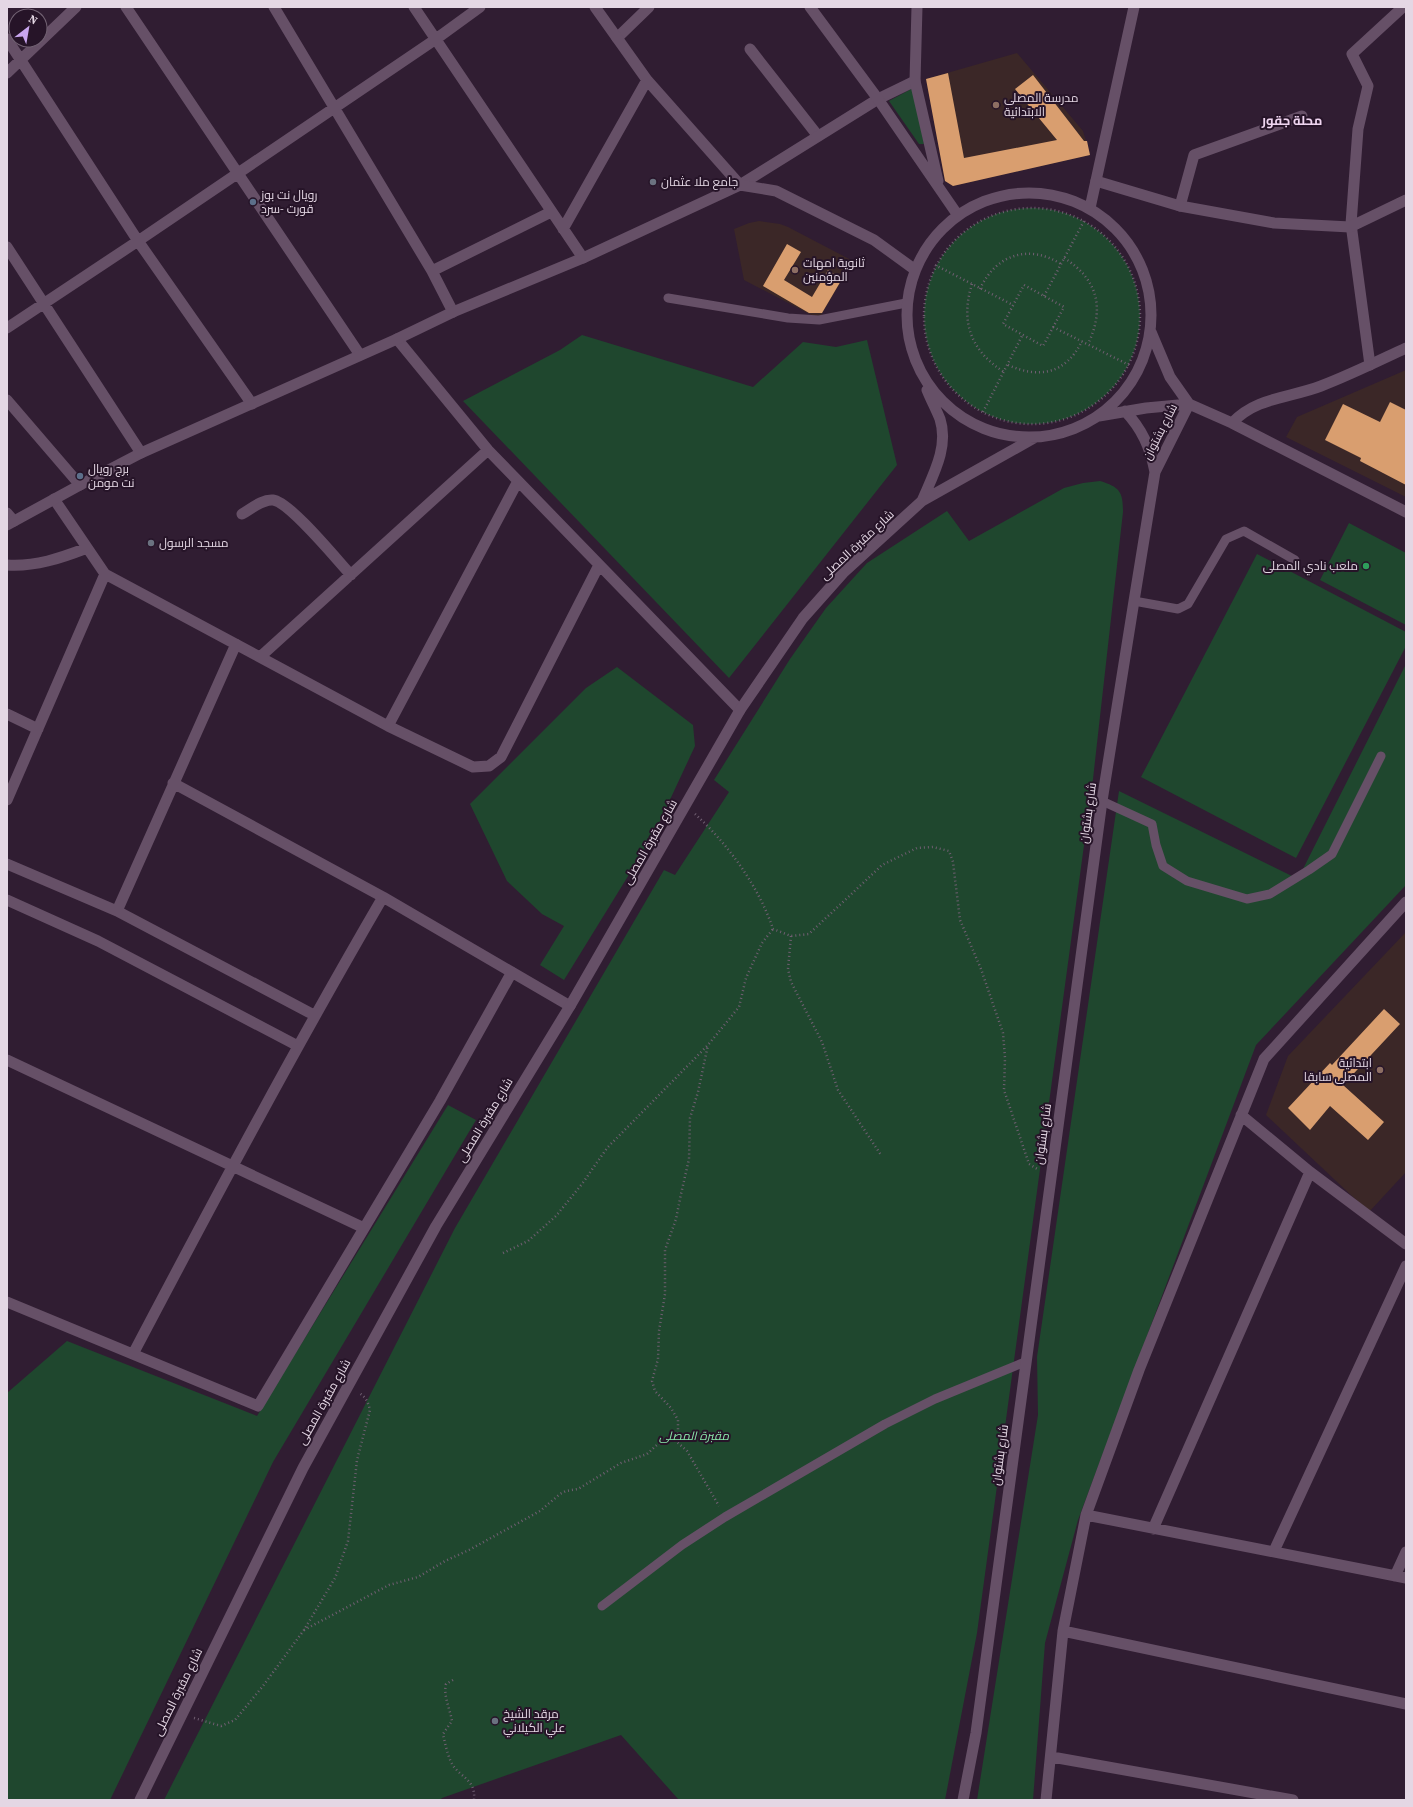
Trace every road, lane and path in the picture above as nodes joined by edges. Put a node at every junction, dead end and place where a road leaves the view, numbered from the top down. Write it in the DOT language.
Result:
graph roads {
  1 [pos="76,7"];
  2 [pos="126,7"];
  3 [pos="274,7"];
  4 [pos="414,7"];
  5 [pos="480,7"];
  6 [pos="595,7"];
  7 [pos="649,7"];
  8 [pos="810,7"];
  9 [pos="917,7"];
  10 [pos="1134,7"];
  11 [pos="1403,7"];
  12 [pos="617,38"];
  13 [pos="7,39"];
  14 [pos="436,39"];
  15 [pos="750,49"];
  16 [pos="21,60"];
  17 [pos="7,73"];
  18 [pos="647,80"];
  19 [pos="916,81"];
  20 [pos="878,99"];
  21 [pos="334,107"];
  22 [pos="1302,116"];
  23 [pos="818,136"];
  24 [pos="237,173"];
  25 [pos="1096,181"];
  26 [pos="740,185"];
  27 [pos="939,188"];
  28 [pos="1406,200"];
  29 [pos="1180,206"];
  30 [pos="1090,208"];
  31 [pos="552,212"];
  32 [pos="957,214"];
  33 [pos="1084,221"];
  34 [pos="1351,227"];
  35 [pos="563,229"];
  36 [pos="138,241"];
  37 [pos="7,247"];
  38 [pos="583,258"];
  39 [pos="1064,258"];
  40 [pos="1061,264"];
  41 [pos="935,266"];
  42 [pos="914,269"];
  43 [pos="432,271"];
  44 [pos="972,284"];
  45 [pos="980,289"];
  46 [pos="1044,296"];
  47 [pos="668,298"];
  48 [pos="45,303"];
  49 [pos="906,303"];
  50 [pos="1013,306"];
  51 [pos="453,312"];
  52 [pos="1053,327"];
  53 [pos="7,328"];
  54 [pos="1151,332"];
  55 [pos="1023,334"];
  56 [pos="397,339"];
  57 [pos="1082,341"];
  58 [pos="1088,344"];
  59 [pos="1406,348"];
  60 [pos="360,355"];
  61 [pos="1008,365"];
  62 [pos="1130,365"];
  63 [pos="1370,365"];
  64 [pos="919,371"];
  65 [pos="1004,372"];
  66 [pos="7,400"];
  67 [pos="252,404"];
  68 [pos="1189,404"];
  69 [pos="1125,411"];
  70 [pos="982,412"];
  71 [pos="1098,416"];
  72 [pos="1232,423"];
  73 [pos="1034,438"];
  74 [pos="488,450"];
  75 [pos="141,453"];
  76 [pos="1155,472"];
  77 [pos="518,481"];
  78 [pos="80,484"];
  79 [pos="54,499"];
  80 [pos="922,501"];
  81 [pos="1406,512"];
  82 [pos="242,514"];
  83 [pos="9,520"];
  84 [pos="87,548"];
  85 [pos="1296,560"];
  86 [pos="7,565"];
  87 [pos="599,565"];
  88 [pos="105,574"];
  89 [pos="351,575"];
  90 [pos="1134,601"];
  91 [pos="236,644"];
  92 [pos="260,657"];
  93 [pos="740,710"];
  94 [pos="7,714"];
  95 [pos="388,726"];
  96 [pos="38,729"];
  97 [pos="1381,756"];
  98 [pos="173,783"];
  99 [pos="7,800"];
  100 [pos="1102,800"];
  101 [pos="686,805"];
  102 [pos="7,864"];
  103 [pos="383,898"];
  104 [pos="7,900"];
  105 [pos="1406,902"];
  106 [pos="117,911"];
  107 [pos="773,929"];
  108 [pos="791,936"];
  109 [pos="512,972"];
  110 [pos="570,1006"];
  111 [pos="314,1015"];
  112 [pos="708,1045"];
  113 [pos="298,1046"];
  114 [pos="7,1060"];
  115 [pos="1241,1114"];
  116 [pos="881,1155"];
  117 [pos="232,1166"];
  118 [pos="1310,1172"];
  119 [pos="1050,1178"];
  120 [pos="364,1228"];
  121 [pos="1406,1244"];
  122 [pos="503,1253"];
  123 [pos="1406,1266"];
  124 [pos="7,1302"];
  125 [pos="134,1354"];
  126 [pos="1026,1362"];
  127 [pos="348,1387"];
  128 [pos="676,1441"];
  129 [pos="1086,1515"];
  130 [pos="725,1517"];
  131 [pos="1153,1529"];
  132 [pos="1274,1551"];
  133 [pos="1406,1552"];
  134 [pos="1395,1576"];
  135 [pos="1406,1578"];
  136 [pos="602,1606"];
  137 [pos="304,1630"];
  138 [pos="1064,1632"];
  139 [pos="453,1680"];
  140 [pos="1406,1704"];
  141 [pos="183,1712"];
  142 [pos="1052,1757"];
  143 [pos="140,1800"];
  144 [pos="474,1800"];
  145 [pos="963,1800"];
  146 [pos="1046,1800"];
  147 [pos="1293,1800"];
  1 -- 16 [label="street"];
  2 -- 24 [label="street"];
  3 -- 21 [label="street"];
  4 -- 14 [label="street"];
  5 -- 14 [label="street"];
  6 -- 12 [label="street"];
  7 -- 12 [label="street"];
  8 -- 20 [label="street"];
  9 -- 19 [label="street"];
  10 -- 25 [label="street"];
  11 -- 34 [label="street"];
  12 -- 18 [label="street"];
  13 -- 16 [label="street"];
  14 -- 21 [label="street"];
  14 -- 31 [label="street"];
  15 -- 23 [label="street"];
  16 -- 17 [label="street"];
  16 -- 36 [label="street"];
  18 -- 26 [label="street"];
  18 -- 35 [label="street"];
  19 -- 20 [label="street"];
  19 -- 27 [label="street"];
  20 -- 23 [label="street"];
  20 -- 27 [label="street"];
  21 -- 24 [label="street"];
  21 -- 43 [label="street"];
  22 -- 29 [label="street"];
  23 -- 26 [label="street"];
  24 -- 36 [label="street"];
  24 -- 60 [label="street"];
  25 -- 29 [label="street"];
  25 -- 30 [label="street"];
  26 -- 38 [label="street"];
  26 -- 42 [label="street"];
  27 -- 32 [label="street"];
  28 -- 34 [label="street"];
  29 -- 34 [label="street"];
  30 -- 32 [label="street"];
  30 -- 54 [label="street"];
  31 -- 35 [label="street"];
  31 -- 43 [label="street"];
  32 -- 42 [label="street"];
  33 -- 39 [label="path"];
  33 -- 41 [label="path"];
  33 -- 62 [label="path"];
  34 -- 63 [label="street"];
  35 -- 38 [label="street"];
  36 -- 48 [label="street"];
  36 -- 67 [label="street"];
  37 -- 48 [label="street"];
  38 -- 51 [label="street"];
  39 -- 40 [label="path"];
  39 -- 58 [label="path"];
  40 -- 45 [label="path"];
  40 -- 46 [label="path"];
  41 -- 44 [label="path"];
  41 -- 70 [label="path"];
  42 -- 49 [label="street"];
  43 -- 51 [label="street"];
  44 -- 45 [label="path"];
  44 -- 65 [label="path"];
  45 -- 50 [label="path"];
  46 -- 50 [label="path"];
  46 -- 52 [label="path"];
  47 -- 49 [label="lane"];
  48 -- 53 [label="street"];
  48 -- 75 [label="street"];
  49 -- 64 [label="street"];
  50 -- 55 [label="path"];
  51 -- 56 [label="street"];
  52 -- 55 [label="path"];
  52 -- 57 [label="path"];
  54 -- 68 [label="street"];
  54 -- 71 [label="street"];
  55 -- 61 [label="path"];
  56 -- 60 [label="street"];
  56 -- 74 [label="street"];
  57 -- 58 [label="path"];
  57 -- 61 [label="path"];
  58 -- 62 [label="path"];
  59 -- 63 [label="street"];
  60 -- 67 [label="street"];
  61 -- 65 [label="path"];
  62 -- 70 [label="path"];
  63 -- 72 [label="street"];
  64 -- 73 [label="street"];
  64 -- 80 [label="street, شارع مقبرة المصلى"];
  65 -- 70 [label="path"];
  66 -- 78 [label="street"];
  67 -- 75 [label="street"];
  68 -- 69 [label="street"];
  68 -- 72 [label="street"];
  68 -- 76 [label="street, شارع بشتوان"];
  69 -- 71 [label="street"];
  69 -- 76 [label="street, شارع بشتوان"];
  71 -- 73 [label="street"];
  72 -- 81 [label="street"];
  73 -- 80 [label="street, شارع مقبرة المصلى"];
  74 -- 77 [label="street"];
  74 -- 89 [label="street"];
  75 -- 78 [label="street"];
  76 -- 90 [label="street, شارع بشتوان"];
  77 -- 87 [label="street"];
  77 -- 95 [label="street"];
  78 -- 79 [label="street"];
  79 -- 83 [label="street"];
  79 -- 84 [label="street"];
  80 -- 93 [label="street, شارع مقبرة المصلى"];
  82 -- 89 [label="street"];
  84 -- 86 [label="street"];
  84 -- 88 [label="street"];
  85 -- 90 [label="lane"];
  87 -- 93 [label="street"];
  87 -- 95 [label="street"];
  88 -- 91 [label="street"];
  88 -- 96 [label="street"];
  89 -- 92 [label="street"];
  90 -- 100 [label="street, شارع بشتوان"];
  91 -- 92 [label="street"];
  91 -- 98 [label="street"];
  92 -- 95 [label="street"];
  93 -- 101 [label="street, شارع مقبرة المصلى"];
  94 -- 96 [label="street"];
  96 -- 99 [label="street"];
  97 -- 100 [label="lane"];
  98 -- 103 [label="street"];
  98 -- 106 [label="street"];
  100 -- 119 [label="street, شارع بشتوان"];
  101 -- 107 [label="path"];
  101 -- 110 [label="street, شارع مقبرة المصلى"];
  102 -- 106 [label="street"];
  103 -- 109 [label="street"];
  103 -- 111 [label="street"];
  104 -- 113 [label="street"];
  105 -- 115 [label="street"];
  106 -- 111 [label="street"];
  107 -- 108 [label="path"];
  107 -- 112 [label="path"];
  108 -- 116 [label="path"];
  108 -- 119 [label="path"];
  109 -- 110 [label="street"];
  109 -- 120 [label="street"];
  110 -- 127 [label="street, شارع مقبرة المصلى"];
  111 -- 113 [label="street"];
  112 -- 122 [label="path"];
  112 -- 128 [label="path"];
  113 -- 117 [label="street"];
  114 -- 117 [label="street"];
  115 -- 118 [label="street"];
  115 -- 129 [label="street"];
  117 -- 120 [label="street"];
  117 -- 125 [label="street"];
  118 -- 121 [label="street"];
  118 -- 131 [label="street"];
  119 -- 126 [label="street, شارع بشتوان"];
  120 -- 125 [label="street"];
  123 -- 132 [label="street"];
  124 -- 125 [label="street"];
  126 -- 130 [label="lane"];
  126 -- 145 [label="street, شارع بشتوان"];
  127 -- 137 [label="path"];
  127 -- 141 [label="street, شارع مقبرة المصلى"];
  128 -- 130 [label="path"];
  128 -- 137 [label="path"];
  129 -- 131 [label="street"];
  129 -- 138 [label="street"];
  130 -- 136 [label="lane"];
  131 -- 132 [label="street"];
  132 -- 134 [label="street"];
  133 -- 134 [label="street"];
  134 -- 135 [label="street"];
  137 -- 141 [label="path"];
  138 -- 140 [label="street"];
  138 -- 142 [label="street"];
  139 -- 144 [label="path"];
  141 -- 143 [label="street, شارع مقبرة المصلى"];
  142 -- 146 [label="street"];
  142 -- 147 [label="street"];
}
